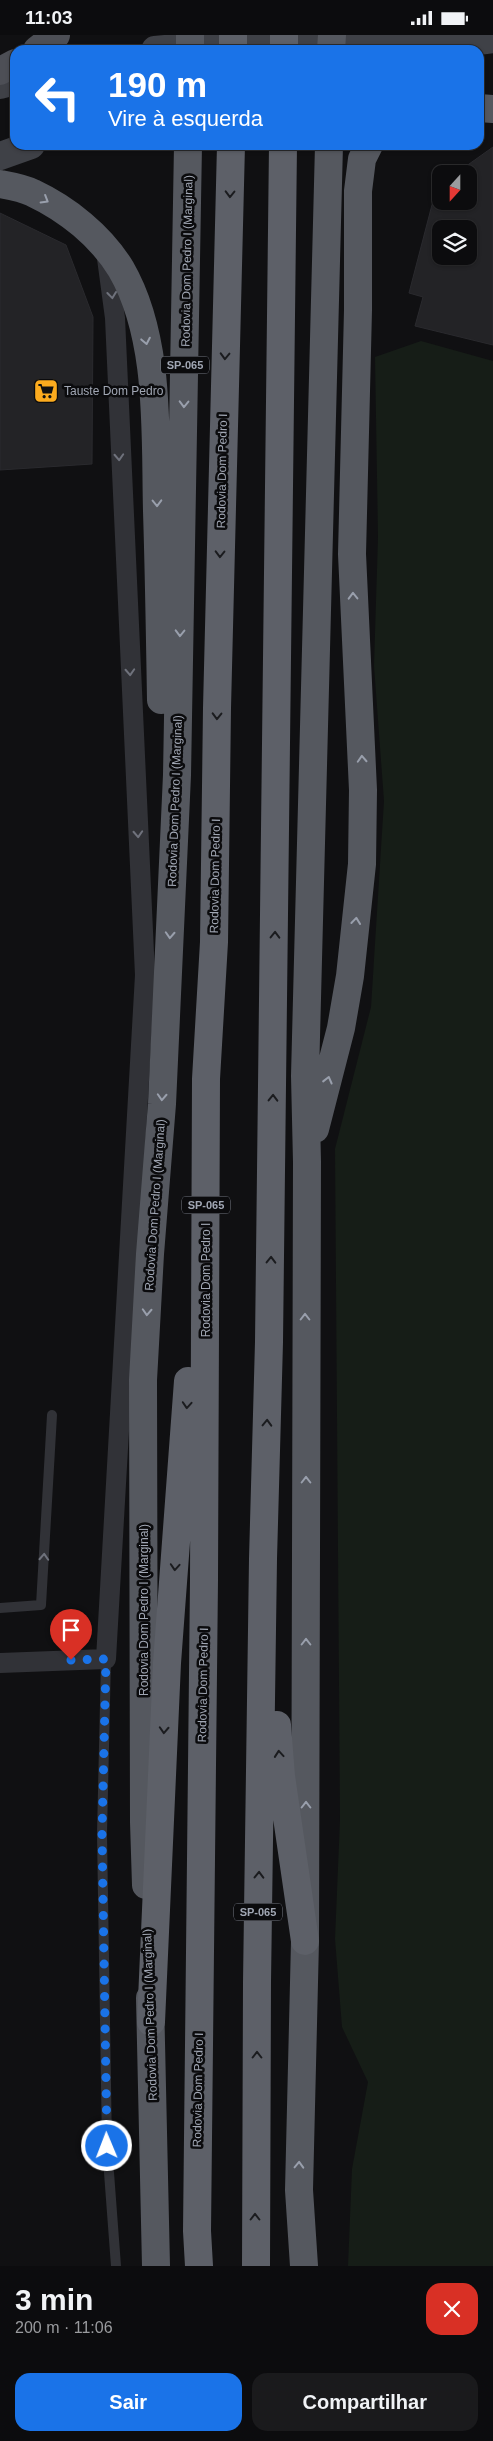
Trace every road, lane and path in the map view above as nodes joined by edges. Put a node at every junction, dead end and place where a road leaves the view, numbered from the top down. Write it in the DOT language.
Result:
graph roads {
  1 [pos="56,35"];
  2 [pos="493,39"];
  3 [pos="43,45"];
  4 [pos="262,45"];
  5 [pos="17,150"];
  6 [pos="188,150"];
  7 [pos="231,150"];
  8 [pos="283,150"];
  9 [pos="330,150"];
  10 [pos="366,150"];
  11 [pos="0,156"];
  12 [pos="0,184"];
  13 [pos="105,247"];
  14 [pos="172,904"];
  15 [pos="206,1147"];
  16 [pos="307,1161"];
  17 [pos="52,1415"];
  18 [pos="263,1559"];
  19 [pos="0,1609"];
  20 [pos="106,1659"];
  21 [pos="0,1663"];
  22 [pos="305,1941"];
  23 [pos="151,2022"];
  24 [pos="116,2266"];
  25 [pos="156,2266"];
  26 [pos="199,2266"];
  27 [pos="256,2266"];
  28 [pos="304,2266"];
  1 -- 3 [label="main road"];
  2 -- 4 [label="main road"];
  5 -- 11 [label="main road"];
  6 -- 14 [label="highway, Rodovia Dom Pedro I (Marginal) / SP-065, one-way"];
  7 -- 15 [label="highway, Rodovia Dom Pedro I / SP-065, one-way"];
  18 -- 8 [label="highway, SP-065, one-way"];
  9 -- 16 [label="highway"];
  16 -- 10 [label="highway, one-way"];
  12 -- 13 [label="highway, one-way"];
  13 -- 14 [label="highway, one-way"];
  13 -- 20 [label="street, one-way"];
  14 -- 23 [label="highway, Rodovia Dom Pedro I (Marginal) / SP-065, one-way"];
  15 -- 23 [label="highway, one-way"];
  15 -- 26 [label="highway, Rodovia Dom Pedro I / SP-065"];
  22 -- 16 [label="highway, one-way"];
  19 -- 17 [label="lane, one-way"];
  22 -- 18 [label="highway, one-way"];
  27 -- 18 [label="highway, SP-065, one-way"];
  20 -- 21 [label="street"];
  20 -- 24 [label="lane"];
  28 -- 22 [label="highway, one-way"];
  23 -- 25 [label="highway, Rodovia Dom Pedro I (Marginal) / SP-065"];
}
